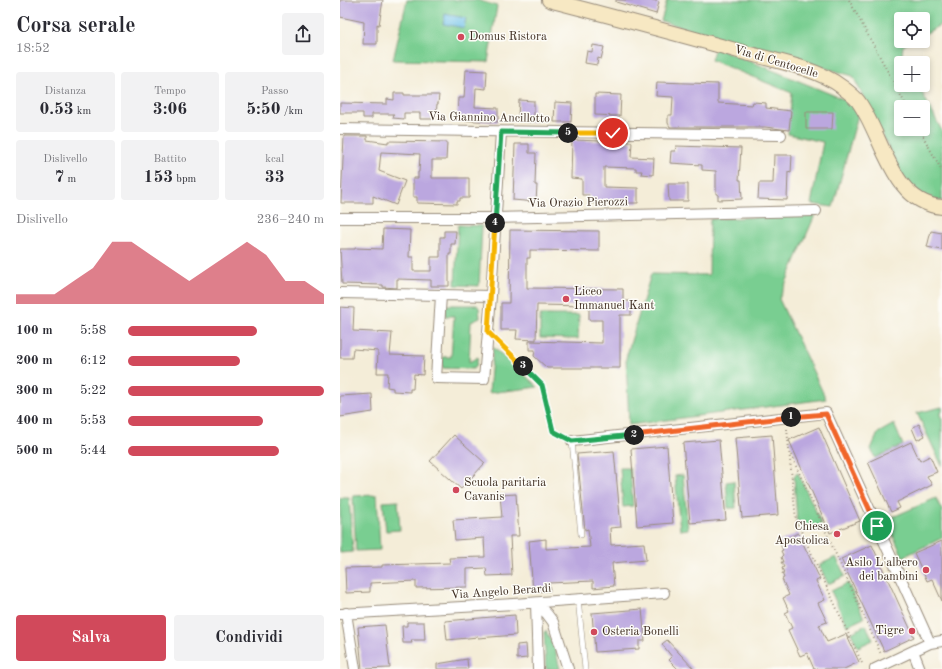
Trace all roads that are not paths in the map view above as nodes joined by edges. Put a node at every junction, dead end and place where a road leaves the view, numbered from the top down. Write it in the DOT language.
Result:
graph roads {
  1 [pos="549,0"];
  2 [pos="340,129"];
  3 [pos="501,132"];
  4 [pos="781,135"];
  5 [pos="942,207"];
  6 [pos="816,211"];
  7 [pos="340,218"];
  8 [pos="496,218"];
  9 [pos="340,293"];
  10 [pos="441,295"];
  11 [pos="491,296"];
  12 [pos="572,441"];
  13 [pos="581,535"];
  14 [pos="664,593"];
  15 [pos="578,599"];
  16 [pos="536,603"];
  17 [pos="343,613"];
  18 [pos="942,641"];
  19 [pos="930,643"];
  20 [pos="913,651"];
  21 [pos="355,669"];
  22 [pos="538,669"];
  23 [pos="568,669"];
  24 [pos="585,669"];
  25 [pos="875,669"];
  26 [pos="920,669"];
  1 -- 5 [label="street, Via di Centocelle"];
  2 -- 3 [label="street, Via Giannino Ancillotto"];
  3 -- 4 [label="street, Via Giannino Ancillotto"];
  3 -- 8 [label="street"];
  6 -- 8 [label="street, Via Orazio Pierozzi"];
  7 -- 8 [label="street, Via Orazio Pierozzi"];
  8 -- 11 [label="street"];
  9 -- 10 [label="street"];
  10 -- 11 [label="street"];
  10 -- 11 [label="street"];
  12 -- 13 [label="lane"];
  12 -- 19 [label="street"];
  14 -- 15 [label="street, Via Angelo Berardi"];
  15 -- 16 [label="street, Via Angelo Berardi"];
  15 -- 24 [label="lane"];
  16 -- 17 [label="street, Via Angelo Berardi"];
  16 -- 22 [label="street"];
  16 -- 23 [label="street"];
  17 -- 21 [label="street"];
  18 -- 19 [label="street"];
  19 -- 20 [label="street"];
  20 -- 25 [label="street"];
  20 -- 26 [label="street"];
}
